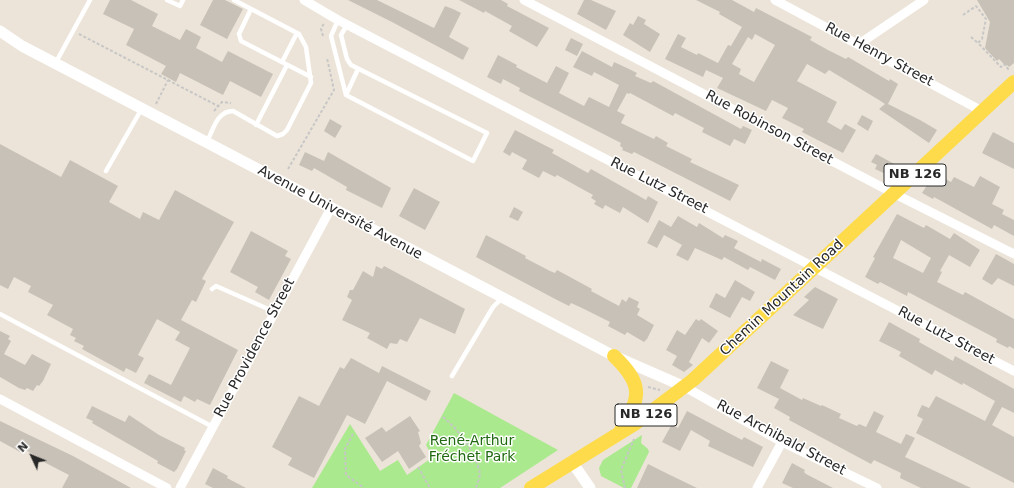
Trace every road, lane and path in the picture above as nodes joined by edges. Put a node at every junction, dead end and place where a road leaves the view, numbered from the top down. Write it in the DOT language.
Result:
graph roads {
  1 [pos="90,0"];
  2 [pos="167,0"];
  3 [pos="183,0"];
  4 [pos="234,0"];
  5 [pos="304,0"];
  6 [pos="524,0"];
  7 [pos="775,0"];
  8 [pos="924,0"];
  9 [pos="251,9"];
  10 [pos="328,14"];
  11 [pos="963,15"];
  12 [pos="338,20"];
  13 [pos="347,25"];
  14 [pos="0,31"];
  15 [pos="297,33"];
  16 [pos="85,36"];
  17 [pos="323,37"];
  18 [pos="971,37"];
  19 [pos="978,43"];
  20 [pos="859,44"];
  21 [pos="326,52"];
  22 [pos="282,62"];
  23 [pos="55,64"];
  24 [pos="287,65"];
  25 [pos="358,69"];
  26 [pos="1011,76"];
  27 [pos="311,77"];
  28 [pos="169,80"];
  29 [pos="346,94"];
  30 [pos="218,106"];
  31 [pos="982,111"];
  32 [pos="146,112"];
  33 [pos="256,125"];
  34 [pos="206,142"];
  35 [pos="288,169"];
  36 [pos="106,171"];
  37 [pos="894,194"];
  38 [pos="330,208"];
  39 [pos="1014,254"];
  40 [pos="815,268"];
  41 [pos="212,289"];
  42 [pos="502,298"];
  43 [pos="275,312"];
  44 [pos="0,314"];
  45 [pos="614,356"];
  46 [pos="1014,371"];
  47 [pos="452,376"];
  48 [pos="646,387"];
  49 [pos="685,387"];
  50 [pos="663,391"];
  51 [pos="0,399"];
  52 [pos="443,418"];
  53 [pos="213,427"];
  54 [pos="353,434"];
  55 [pos="619,434"];
  56 [pos="634,437"];
  57 [pos="782,442"];
  58 [pos="572,462"];
  59 [pos="418,467"];
  60 [pos="167,488"];
  61 [pos="180,488"];
  62 [pos="364,488"];
  63 [pos="430,488"];
  64 [pos="476,488"];
  65 [pos="530,488"];
  66 [pos="590,488"];
  67 [pos="624,488"];
  68 [pos="757,488"];
  69 [pos="877,488"];
  1 -- 23 [label="lane"];
  2 -- 3 [label="lane"];
  4 -- 9 [label="lane"];
  5 -- 10 [label="street, Rue Lutz Street"];
  6 -- 37 [label="street, Rue Robinson Street"];
  7 -- 20 [label="street, Rue Henry Street"];
  8 -- 20 [label="street"];
  9 -- 15 [label="lane"];
  9 -- 22 [label="lane"];
  10 -- 12 [label="street, Rue Lutz Street"];
  10 -- 17 [label="path"];
  11 -- 19 [label="path"];
  12 -- 13 [label="street, Rue Lutz Street"];
  12 -- 29 [label="lane"];
  13 -- 25 [label="lane"];
  13 -- 40 [label="street, Rue Lutz Street"];
  14 -- 23 [label="street, Avenue Université Avenue"];
  15 -- 22 [label="lane"];
  15 -- 27 [label="lane"];
  16 -- 28 [label="path"];
  18 -- 19 [label="path"];
  19 -- 26 [label="path"];
  20 -- 31 [label="street, Rue Henry Street"];
  21 -- 35 [label="path"];
  22 -- 24 [label="lane"];
  23 -- 32 [label="street, Avenue Université Avenue"];
  24 -- 27 [label="lane"];
  24 -- 33 [label="lane"];
  25 -- 29 [label="lane"];
  25 -- 29 [label="lane"];
  26 -- 31 [label="main road, Chemin Mountain Road / NB 126"];
  27 -- 33 [label="lane"];
  28 -- 30 [label="path"];
  28 -- 32 [label="path"];
  31 -- 37 [label="main road, Chemin Mountain Road / NB 126"];
  32 -- 34 [label="street, Avenue Université Avenue"];
  32 -- 36 [label="lane"];
  33 -- 34 [label="lane"];
  34 -- 38 [label="street, Avenue Université Avenue"];
  37 -- 39 [label="street, Rue Robinson Street"];
  37 -- 40 [label="main road, Chemin Mountain Road / NB 126"];
  38 -- 42 [label="street, Avenue Université Avenue"];
  38 -- 43 [label="street, Rue Providence Street"];
  40 -- 46 [label="street, Rue Lutz Street"];
  40 -- 49 [label="main road, Chemin Mountain Road / NB 126"];
  41 -- 43 [label="lane"];
  42 -- 45 [label="street, Avenue Université Avenue"];
  42 -- 47 [label="lane"];
  43 -- 53 [label="street, Rue Providence Street"];
  44 -- 53 [label="lane"];
  45 -- 49 [label="street, Avenue Université Avenue"];
  45 -- 55 [label="main road"];
  48 -- 50 [label="path"];
  49 -- 55 [label="main road, Chemin Mountain Road / NB 126"];
  49 -- 57 [label="street, Rue Archibald Street"];
  51 -- 60 [label="street"];
  52 -- 64 [label="path"];
  53 -- 61 [label="street, Rue Providence Street"];
  54 -- 62 [label="path"];
  55 -- 58 [label="main road, Chemin Mountain Road / NB 126"];
  56 -- 67 [label="path"];
  57 -- 68 [label="street"];
  57 -- 69 [label="street, Rue Archibald Street"];
  58 -- 65 [label="main road, Chemin Mountain Road / NB 126"];
  58 -- 66 [label="street"];
  59 -- 63 [label="path"];
}
